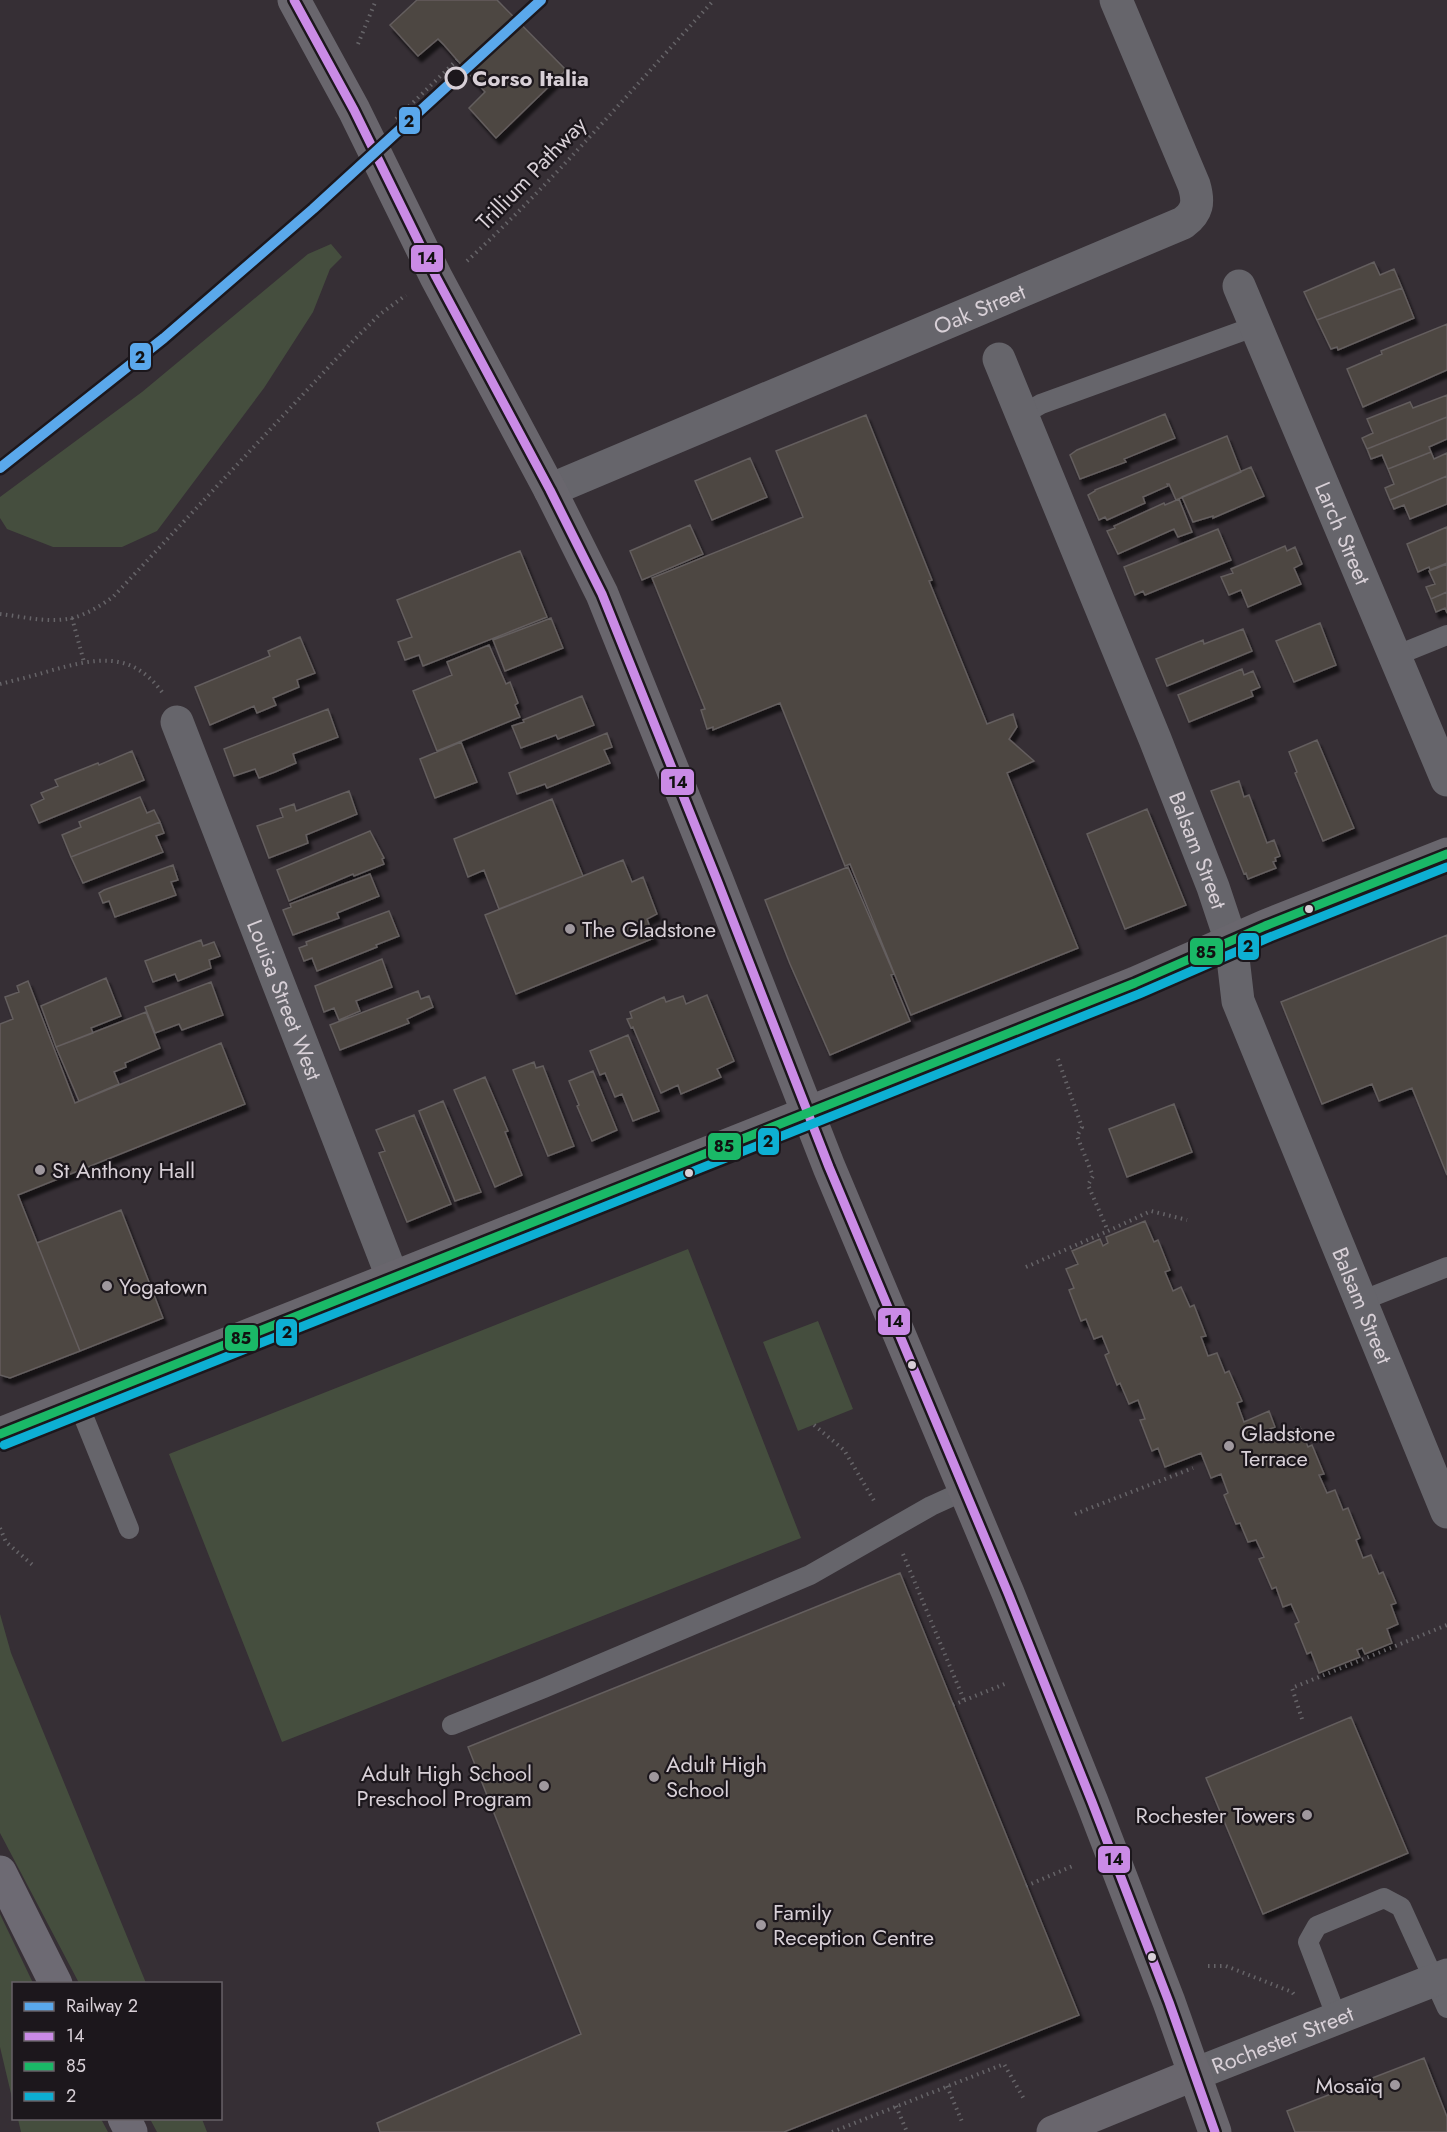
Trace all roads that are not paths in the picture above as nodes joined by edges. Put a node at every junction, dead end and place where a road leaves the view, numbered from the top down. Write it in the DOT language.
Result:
graph roads {
  1 [pos="294,0"];
  2 [pos="1116,0"];
  3 [pos="1239,286"];
  4 [pos="1256,327"];
  5 [pos="999,359"];
  6 [pos="1022,415"];
  7 [pos="550,490"];
  8 [pos="1447,635"];
  9 [pos="1395,656"];
  10 [pos="177,722"];
  11 [pos="1447,780"];
  12 [pos="1447,854"];
  13 [pos="1232,941"];
  14 [pos="809,1113"];
  15 [pos="1447,1267"];
  16 [pos="393,1279"];
  17 [pos="1361,1301"];
  18 [pos="78,1403"];
  19 [pos="0,1434"];
  20 [pos="964,1491"];
  21 [pos="1447,1512"];
  22 [pos="129,1529"];
  23 [pos="452,1725"];
  24 [pos="0,1872"];
  25 [pos="55,1982"];
  26 [pos="1443,1988"];
  27 [pos="1338,2018"];
  28 [pos="1195,2074"];
  29 [pos="1053,2132"];
  30 [pos="1215,2132"];
  1 -- 7 [label="main road"];
  2 -- 7 [label="street, Oak Street"];
  3 -- 4 [label="street, Larch Street"];
  4 -- 6 [label="lane"];
  4 -- 9 [label="street, Larch Street"];
  5 -- 6 [label="street, Balsam Street"];
  6 -- 13 [label="street, Balsam Street"];
  7 -- 14 [label="main road"];
  8 -- 9 [label="lane"];
  9 -- 11 [label="street, Larch Street"];
  10 -- 16 [label="street, Louisa Street West"];
  12 -- 13 [label="main road"];
  13 -- 14 [label="main road"];
  13 -- 17 [label="street, Balsam Street"];
  14 -- 16 [label="main road"];
  14 -- 20 [label="main road"];
  15 -- 17 [label="lane"];
  16 -- 18 [label="main road"];
  17 -- 21 [label="street, Balsam Street"];
  18 -- 19 [label="main road"];
  18 -- 22 [label="lane"];
  20 -- 23 [label="lane"];
  20 -- 28 [label="main road"];
  24 -- 25 [label="highway"];
  26 -- 27 [label="street, Rochester Street"];
  26 -- 27 [label="lane"];
  27 -- 28 [label="street, Rochester Street"];
  28 -- 29 [label="main road, Rochester Street"];
  28 -- 30 [label="main road"];
}
